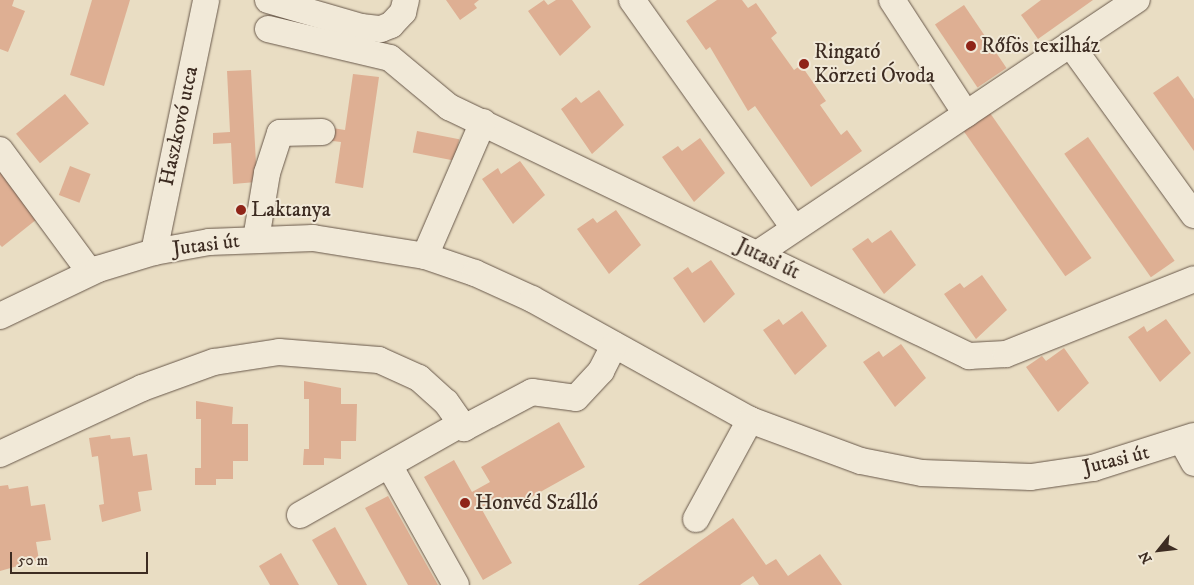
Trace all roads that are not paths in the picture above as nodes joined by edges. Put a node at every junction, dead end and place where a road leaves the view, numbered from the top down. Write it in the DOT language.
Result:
graph roads {
  1 [pos="206,0"];
  2 [pos="268,0"];
  3 [pos="406,0"];
  4 [pos="632,0"];
  5 [pos="892,0"];
  6 [pos="1137,0"];
  7 [pos="268,29"];
  8 [pos="1070,44"];
  9 [pos="966,114"];
  10 [pos="483,122"];
  11 [pos="322,132"];
  12 [pos="0,150"];
  13 [pos="1194,216"];
  14 [pos="794,228"];
  15 [pos="256,239"];
  16 [pos="154,252"];
  17 [pos="758,254"];
  18 [pos="425,256"];
  19 [pos="90,272"];
  20 [pos="1194,279"];
  21 [pos="0,316"];
  22 [pos="614,345"];
  23 [pos="750,420"];
  24 [pos="461,424"];
  25 [pos="1190,447"];
  26 [pos="0,454"];
  27 [pos="389,465"];
  28 [pos="300,515"];
  29 [pos="696,520"];
  30 [pos="456,585"];
  1 -- 16 [label="street, Haszkovó utca"];
  2 -- 3 [label="street"];
  4 -- 14 [label="street"];
  5 -- 9 [label="street"];
  6 -- 8 [label="street"];
  7 -- 10 [label="street, Jutasi út"];
  8 -- 9 [label="street"];
  8 -- 13 [label="street"];
  9 -- 14 [label="street"];
  10 -- 17 [label="street, Jutasi út"];
  10 -- 18 [label="street"];
  11 -- 15 [label="street"];
  12 -- 19 [label="street"];
  14 -- 17 [label="street"];
  15 -- 16 [label="street, Jutasi út"];
  15 -- 18 [label="street, Jutasi út"];
  16 -- 19 [label="street, Jutasi út"];
  17 -- 20 [label="street, Jutasi út"];
  18 -- 22 [label="street, Jutasi út"];
  19 -- 21 [label="street, Jutasi út"];
  22 -- 23 [label="street, Jutasi út"];
  22 -- 24 [label="street"];
  23 -- 25 [label="street, Jutasi út"];
  23 -- 29 [label="street"];
  24 -- 26 [label="street"];
  24 -- 27 [label="street"];
  27 -- 28 [label="street"];
  27 -- 30 [label="street"];
}
